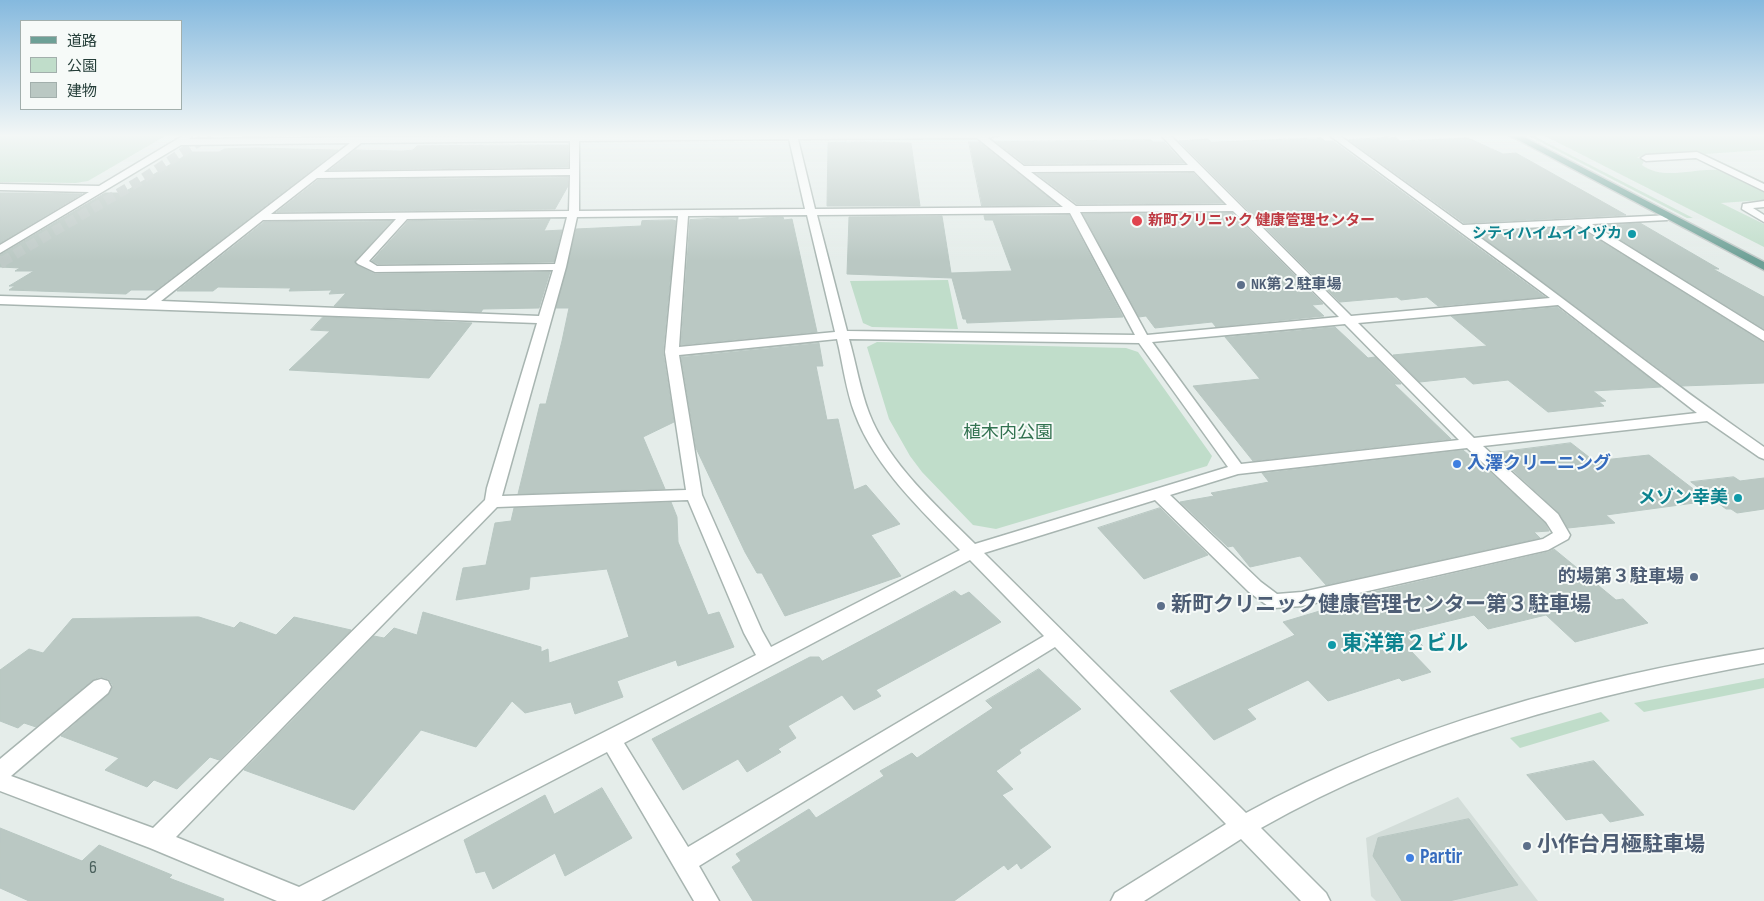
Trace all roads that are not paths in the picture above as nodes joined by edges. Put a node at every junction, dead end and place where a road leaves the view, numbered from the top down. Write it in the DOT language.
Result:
graph roads {
  1 [pos="120,177"];
  2 [pos="313,177"];
  3 [pos="574,177"];
  4 [pos="802,177"];
  5 [pos="1032,177"];
  6 [pos="1205,177"];
  7 [pos="1390,177"];
  8 [pos="1592,177"];
  9 [pos="1741,177"];
  10 [pos="0,187"];
  11 [pos="102,188"];
  12 [pos="1764,188"];
  13 [pos="1764,204"];
  14 [pos="1236,208"];
  15 [pos="1074,210"];
  16 [pos="810,212"];
  17 [pos="683,213"];
  18 [pos="573,214"];
  19 [pos="404,216"];
  20 [pos="261,217"];
  21 [pos="1668,217"];
  22 [pos="1764,219"];
  23 [pos="1581,222"];
  24 [pos="1461,228"];
  25 [pos="0,250"];
  26 [pos="560,267"];
  27 [pos="1764,267"];
  28 [pos="0,300"];
  29 [pos="1561,301"];
  30 [pos="149,304"];
  31 [pos="544,320"];
  32 [pos="1348,320"];
  33 [pos="842,335"];
  34 [pos="1764,337"];
  35 [pos="1142,339"];
  36 [pos="672,352"];
  37 [pos="1710,416"];
  38 [pos="1470,443"];
  39 [pos="1764,454"];
  40 [pos="1237,469"];
  41 [pos="1158,493"];
  42 [pos="694,496"];
  43 [pos="493,502"];
  44 [pos="972,551"];
  45 [pos="1057,637"];
  46 [pos="1764,656"];
  47 [pos="767,657"];
  48 [pos="101,687"];
  49 [pos="611,740"];
  50 [pos="0,772"];
  51 [pos="0,781"];
  52 [pos="1245,826"];
  53 [pos="157,840"];
  54 [pos="683,863"];
  55 [pos="707,901"];
  56 [pos="1123,901"];
  57 [pos="1318,901"];
  1 -- 11 [label="street"];
  2 -- 20 [label="street"];
  3 -- 18 [label="street"];
  4 -- 16 [label="street"];
  5 -- 15 [label="street"];
  6 -- 14 [label="street"];
  7 -- 24 [label="street"];
  8 -- 21 [label="main road"];
  9 -- 12 [label="street"];
  10 -- 11 [label="street"];
  11 -- 25 [label="street"];
  13 -- 22 [label="street"];
  14 -- 15 [label="street"];
  14 -- 32 [label="street"];
  15 -- 16 [label="street"];
  15 -- 35 [label="street"];
  16 -- 17 [label="street"];
  16 -- 33 [label="street"];
  17 -- 18 [label="street"];
  17 -- 36 [label="street"];
  18 -- 19 [label="street"];
  18 -- 26 [label="street"];
  19 -- 20 [label="street"];
  19 -- 26 [label="street"];
  20 -- 30 [label="street"];
  21 -- 23 [label="street"];
  21 -- 27 [label="main road"];
  23 -- 24 [label="street"];
  23 -- 34 [label="street"];
  24 -- 29 [label="street"];
  26 -- 31 [label="street"];
  28 -- 30 [label="street"];
  29 -- 32 [label="street"];
  29 -- 37 [label="street"];
  30 -- 31 [label="street"];
  31 -- 43 [label="street"];
  32 -- 35 [label="street"];
  32 -- 38 [label="street"];
  33 -- 35 [label="street"];
  33 -- 36 [label="street"];
  33 -- 44 [label="street"];
  35 -- 40 [label="street"];
  36 -- 42 [label="street"];
  37 -- 38 [label="street"];
  37 -- 39 [label="street"];
  38 -- 40 [label="street"];
  38 -- 41 [label="street"];
  40 -- 41 [label="street"];
  41 -- 44 [label="street"];
  42 -- 43 [label="street"];
  42 -- 47 [label="street"];
  43 -- 53 [label="street"];
  44 -- 45 [label="street"];
  44 -- 47 [label="street"];
  45 -- 52 [label="street"];
  45 -- 54 [label="street"];
  46 -- 52 [label="street"];
  47 -- 49 [label="street"];
  48 -- 50 [label="street"];
  49 -- 53 [label="street"];
  49 -- 54 [label="street"];
  51 -- 53 [label="street"];
  52 -- 56 [label="street"];
  52 -- 57 [label="street"];
  54 -- 55 [label="street"];
}
